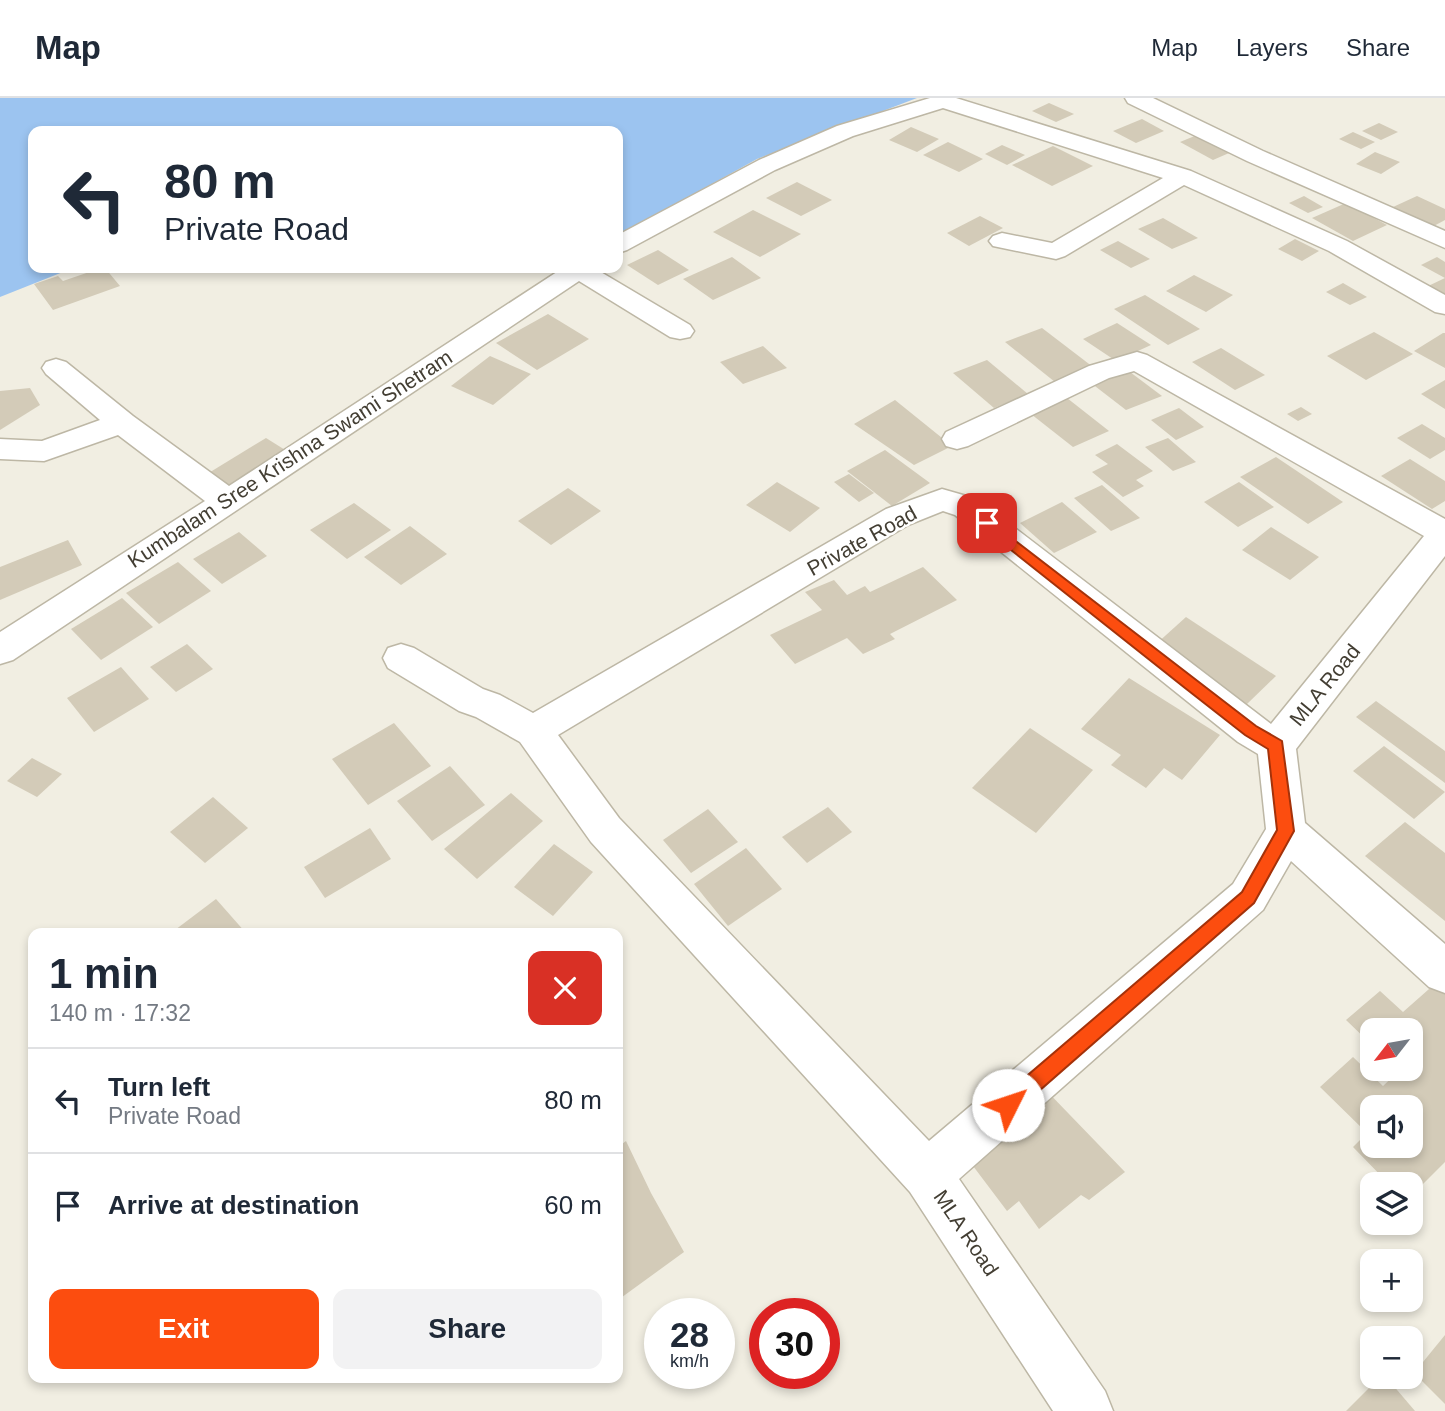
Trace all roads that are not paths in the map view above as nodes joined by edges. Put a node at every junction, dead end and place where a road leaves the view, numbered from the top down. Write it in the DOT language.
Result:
graph roads {
  1 [pos="1136,98"];
  2 [pos="1183,176"];
  3 [pos="1435,235"];
  4 [pos="1002,241"];
  5 [pos="623,242"];
  6 [pos="1363,260"];
  7 [pos="574,273"];
  8 [pos="586,273"];
  9 [pos="1445,306"];
  10 [pos="680,331"];
  11 [pos="55,368"];
  12 [pos="122,423"];
  13 [pos="957,439"];
  14 [pos="0,449"];
  15 [pos="227,501"];
  16 [pos="1445,533"];
  17 [pos="0,650"];
  18 [pos="401,658"];
  19 [pos="533,731"];
  20 [pos="1276,746"];
  21 [pos="1286,831"];
  22 [pos="1445,972"];
  23 [pos="927,1175"];
  24 [pos="1085,1411"];
  1 -- 3 [label="street"];
  2 -- 4 [label="street"];
  2 -- 5 [label="street"];
  2 -- 6 [label="street"];
  3 -- 6 [label="street"];
  6 -- 9 [label="street"];
  7 -- 15 [label="street, Kumbalam Sree Krishna Swami Shetram"];
  8 -- 10 [label="street"];
  11 -- 12 [label="street"];
  12 -- 14 [label="street"];
  12 -- 15 [label="street"];
  13 -- 16 [label="street"];
  15 -- 17 [label="street, Kumbalam Sree Krishna Swami Shetram"];
  16 -- 20 [label="street, MLA Road"];
  18 -- 19 [label="street"];
  19 -- 20 [label="street, Private Road"];
  19 -- 23 [label="street"];
  20 -- 21 [label="street, MLA Road"];
  21 -- 22 [label="street"];
  21 -- 23 [label="street, MLA Road"];
  23 -- 24 [label="street, MLA Road"];
}
